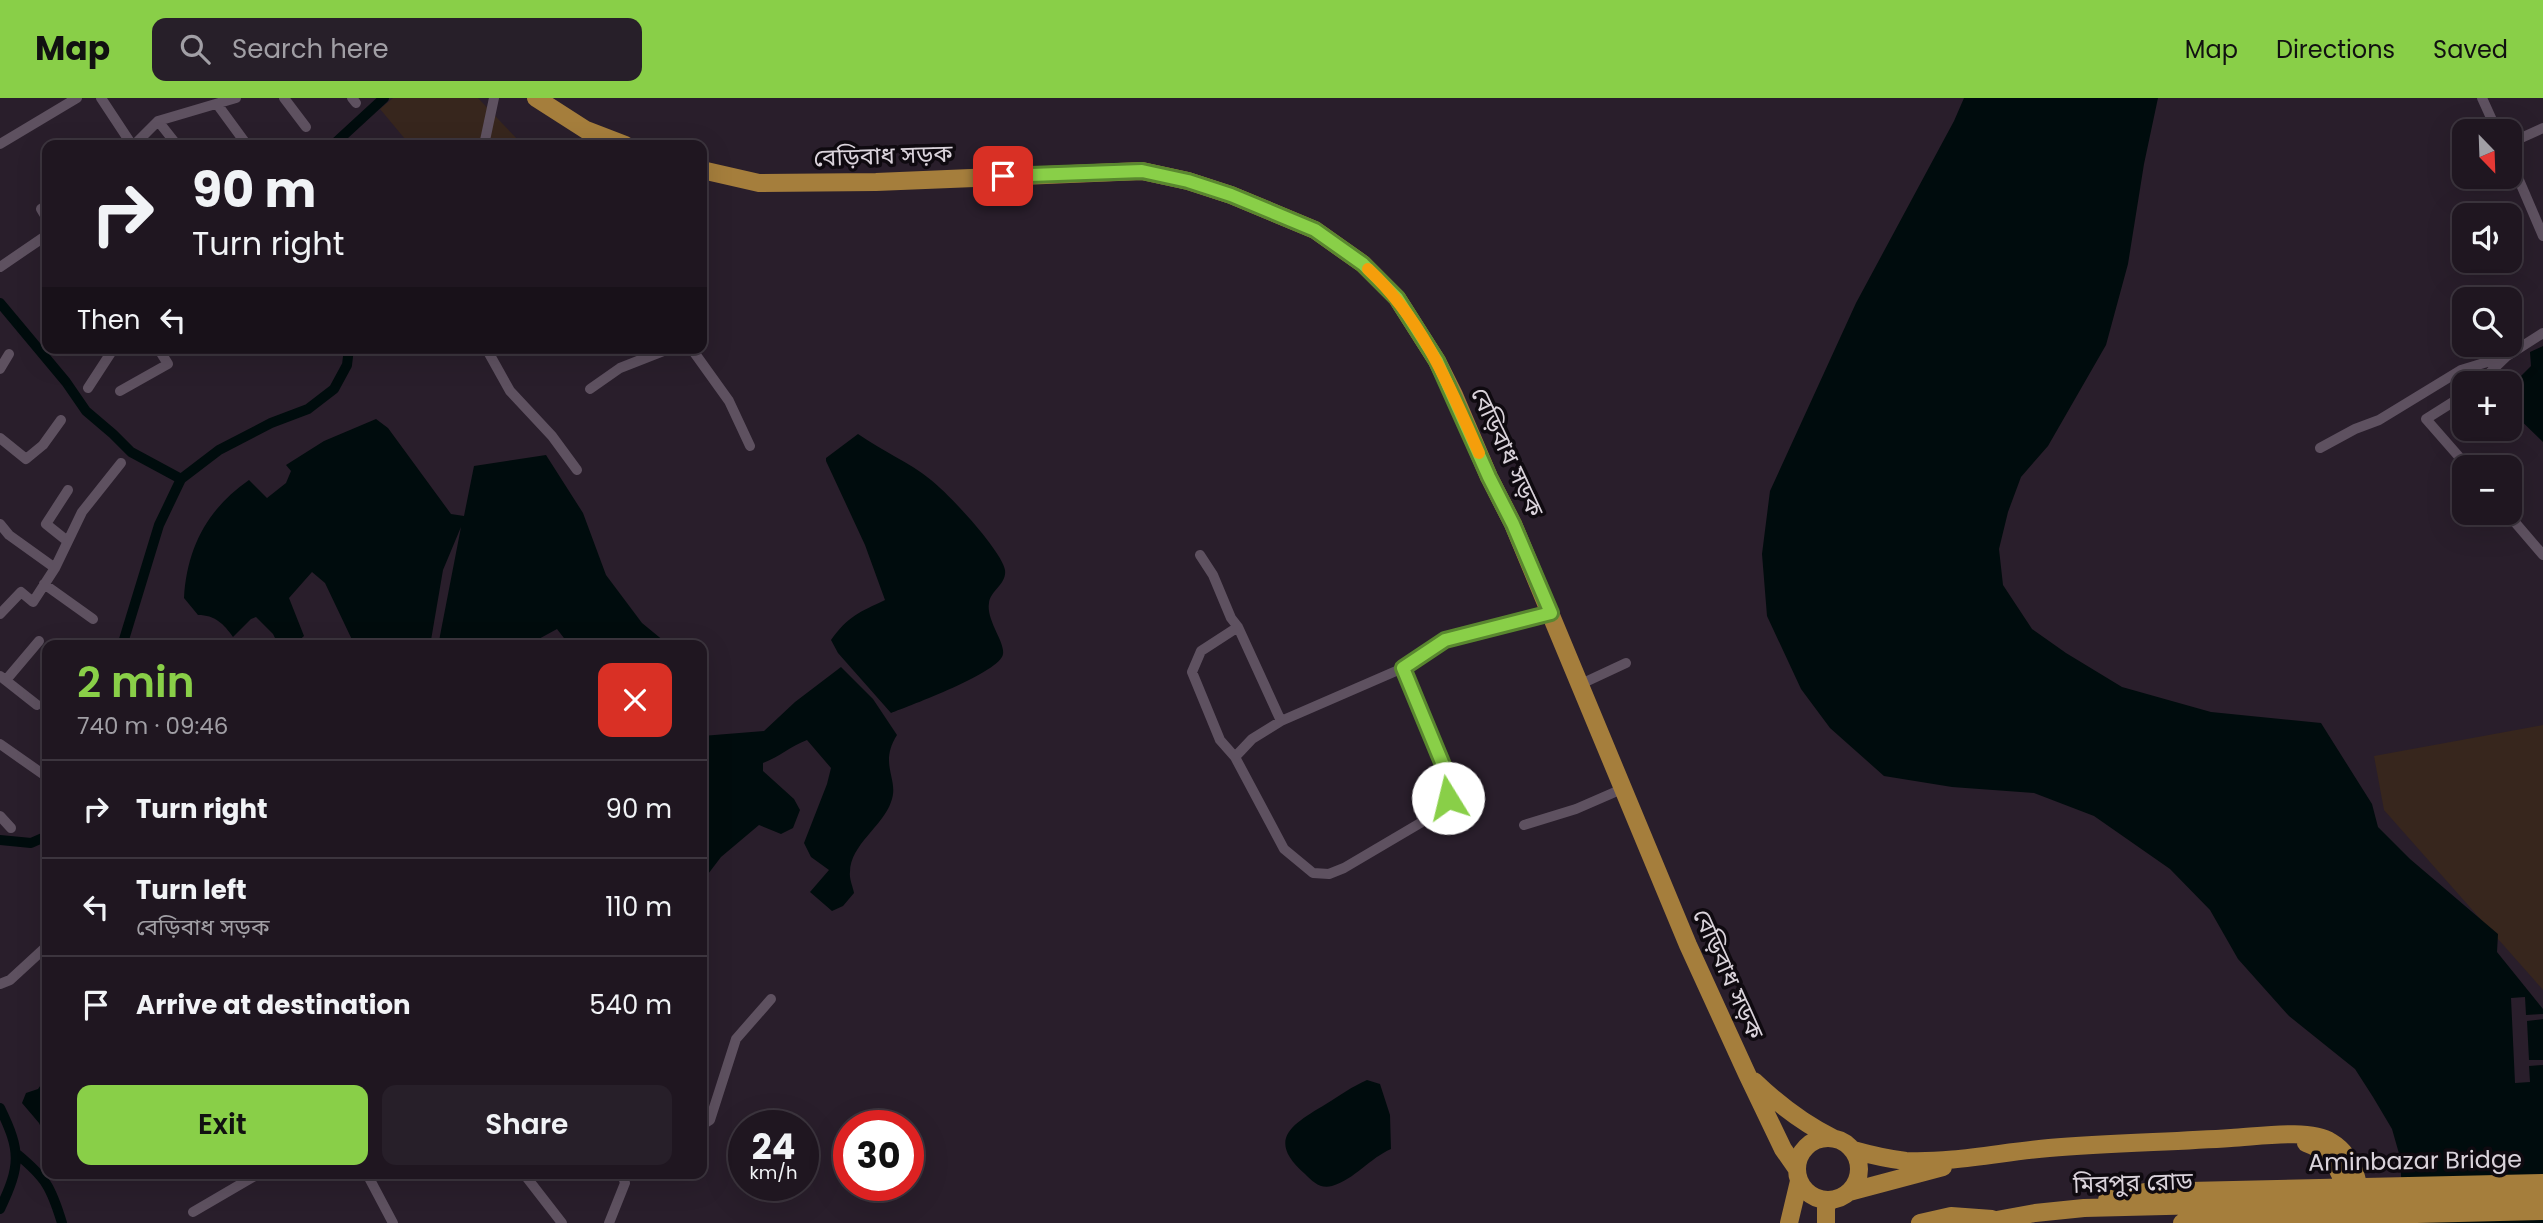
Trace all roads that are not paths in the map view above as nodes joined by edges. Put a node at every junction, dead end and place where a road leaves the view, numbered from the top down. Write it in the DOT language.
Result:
graph roads {
  1 [pos="77,98"];
  2 [pos="101,98"];
  3 [pos="236,98"];
  4 [pos="285,98"];
  5 [pos="494,98"];
  6 [pos="536,98"];
  7 [pos="2482,98"];
  8 [pos="217,104"];
  9 [pos="2492,119"];
  10 [pos="158,121"];
  11 [pos="306,127"];
  12 [pos="2543,128"];
  13 [pos="2522,138"];
  14 [pos="130,140"];
  15 [pos="138,140"];
  16 [pos="173,140"];
  17 [pos="243,140"];
  18 [pos="485,140"];
  19 [pos="612,140"];
  20 [pos="0,144"];
  21 [pos="707,171"];
  22 [pos="2522,187"];
  23 [pos="2543,236"];
  24 [pos="42,238"];
  25 [pos="0,267"];
  26 [pos="2543,333"];
  27 [pos="2522,346"];
  28 [pos="9,354"];
  29 [pos="110,354"];
  30 [pos="162,354"];
  31 [pos="489,354"];
  32 [pos="640,354"];
  33 [pos="695,354"];
  34 [pos="2504,357"];
  35 [pos="2506,357"];
  36 [pos="0,369"];
  37 [pos="2491,371"];
  38 [pos="88,388"];
  39 [pos="590,389"];
  40 [pos="120,391"];
  41 [pos="2412,400"];
  42 [pos="2452,403"];
  43 [pos="2426,419"];
  44 [pos="61,420"];
  45 [pos="0,438"];
  46 [pos="750,446"];
  47 [pos="2320,448"];
  48 [pos="2458,455"];
  49 [pos="121,463"];
  50 [pos="577,470"];
  51 [pos="68,490"];
  52 [pos="0,524"];
  53 [pos="2517,525"];
  54 [pos="66,540"];
  55 [pos="1200,555"];
  56 [pos="2543,555"];
  57 [pos="55,568"];
  58 [pos="44,584"];
  59 [pos="1551,613"];
  60 [pos="0,614"];
  61 [pos="93,619"];
  62 [pos="1238,627"];
  63 [pos="39,641"];
  64 [pos="1626,663"];
  65 [pos="1403,668"];
  66 [pos="3,678"];
  67 [pos="1581,684"];
  68 [pos="37,705"];
  69 [pos="1281,721"];
  70 [pos="0,744"];
  71 [pos="1235,757"];
  72 [pos="42,773"];
  73 [pos="1622,789"];
  74 [pos="0,816"];
  75 [pos="1524,825"];
  76 [pos="11,828"];
  77 [pos="42,950"];
  78 [pos="5,982"];
  79 [pos="771,999"];
  80 [pos="1747,1074"];
  81 [pos="707,1122"];
  82 [pos="1833,1138"];
  83 [pos="1853,1150"];
  84 [pos="1798,1175"];
  85 [pos="249,1179"];
  86 [pos="371,1179"];
  87 [pos="528,1179"];
  88 [pos="623,1179"];
  89 [pos="2543,1183"];
  90 [pos="1849,1192"];
  91 [pos="2543,1197"];
  92 [pos="1830,1200"];
  93 [pos="2289,1202"];
  94 [pos="193,1212"];
  95 [pos="2543,1212"];
  96 [pos="1986,1221"];
  97 [pos="393,1223"];
  98 [pos="562,1223"];
  99 [pos="608,1223"];
  100 [pos="1789,1223"];
  101 [pos="1826,1223"];
  102 [pos="1920,1223"];
  103 [pos="2182,1223"];
  104 [pos="2347,1223"];
  105 [pos="2359,1223"];
  1 -- 20 [label="street"];
  2 -- 14 [label="street"];
  3 -- 8 [label="street"];
  4 -- 11 [label="street"];
  5 -- 18 [label="street"];
  6 -- 19 [label="highway"];
  7 -- 9 [label="street"];
  8 -- 10 [label="street"];
  8 -- 17 [label="street"];
  10 -- 15 [label="street"];
  10 -- 16 [label="street"];
  12 -- 13 [label="street"];
  21 -- 59 [label="highway, বেড়িবাধ সড়ক"];
  22 -- 23 [label="street"];
  24 -- 25 [label="street"];
  26 -- 27 [label="street"];
  28 -- 36 [label="street"];
  29 -- 38 [label="street"];
  30 -- 40 [label="street"];
  31 -- 50 [label="street"];
  32 -- 39 [label="street"];
  33 -- 46 [label="street"];
  34 -- 41 [label="street"];
  35 -- 37 [label="street"];
  41 -- 43 [label="street"];
  41 -- 47 [label="street"];
  42 -- 43 [label="street"];
  43 -- 48 [label="street"];
  44 -- 45 [label="street"];
  49 -- 54 [label="street"];
  51 -- 54 [label="street"];
  52 -- 57 [label="street"];
  53 -- 56 [label="street"];
  54 -- 57 [label="street"];
  55 -- 62 [label="street"];
  57 -- 58 [label="street"];
  58 -- 60 [label="street"];
  58 -- 61 [label="street"];
  59 -- 65 [label="street"];
  59 -- 67 [label="highway, বেড়িবাধ সড়ক"];
  62 -- 69 [label="street"];
  62 -- 71 [label="street"];
  63 -- 66 [label="street"];
  64 -- 67 [label="street"];
  65 -- 69 [label="street"];
  65 -- 71 [label="street"];
  66 -- 68 [label="street"];
  67 -- 73 [label="highway, বেড়িবাধ সড়ক"];
  69 -- 71 [label="street"];
  70 -- 72 [label="street"];
  73 -- 75 [label="street"];
  73 -- 80 [label="highway, বেড়িবাধ সড়ক"];
  74 -- 76 [label="street"];
  77 -- 78 [label="street"];
  79 -- 81 [label="street"];
  80 -- 82 [label="highway, বেড়িবাধ সড়ক"];
  80 -- 84 [label="highway, বেড়িবাধ সড়ক"];
  82 -- 83 [label="highway"];
  82 -- 84 [label="highway"];
  83 -- 90 [label="highway"];
  83 -- 105 [label="highway"];
  84 -- 92 [label="highway"];
  84 -- 100 [label="highway"];
  85 -- 94 [label="street"];
  86 -- 97 [label="street"];
  87 -- 98 [label="street"];
  88 -- 99 [label="street"];
  89 -- 93 [label="highway, Aminbazar Bridge"];
  90 -- 92 [label="highway"];
  90 -- 104 [label="highway"];
  91 -- 93 [label="highway, Aminbazar Bridge"];
  92 -- 101 [label="highway"];
  93 -- 95 [label="highway"];
  93 -- 96 [label="highway, মিরপুর রোড"];
  93 -- 103 [label="highway"];
  96 -- 102 [label="highway, মিরপুর রোড"];
}
